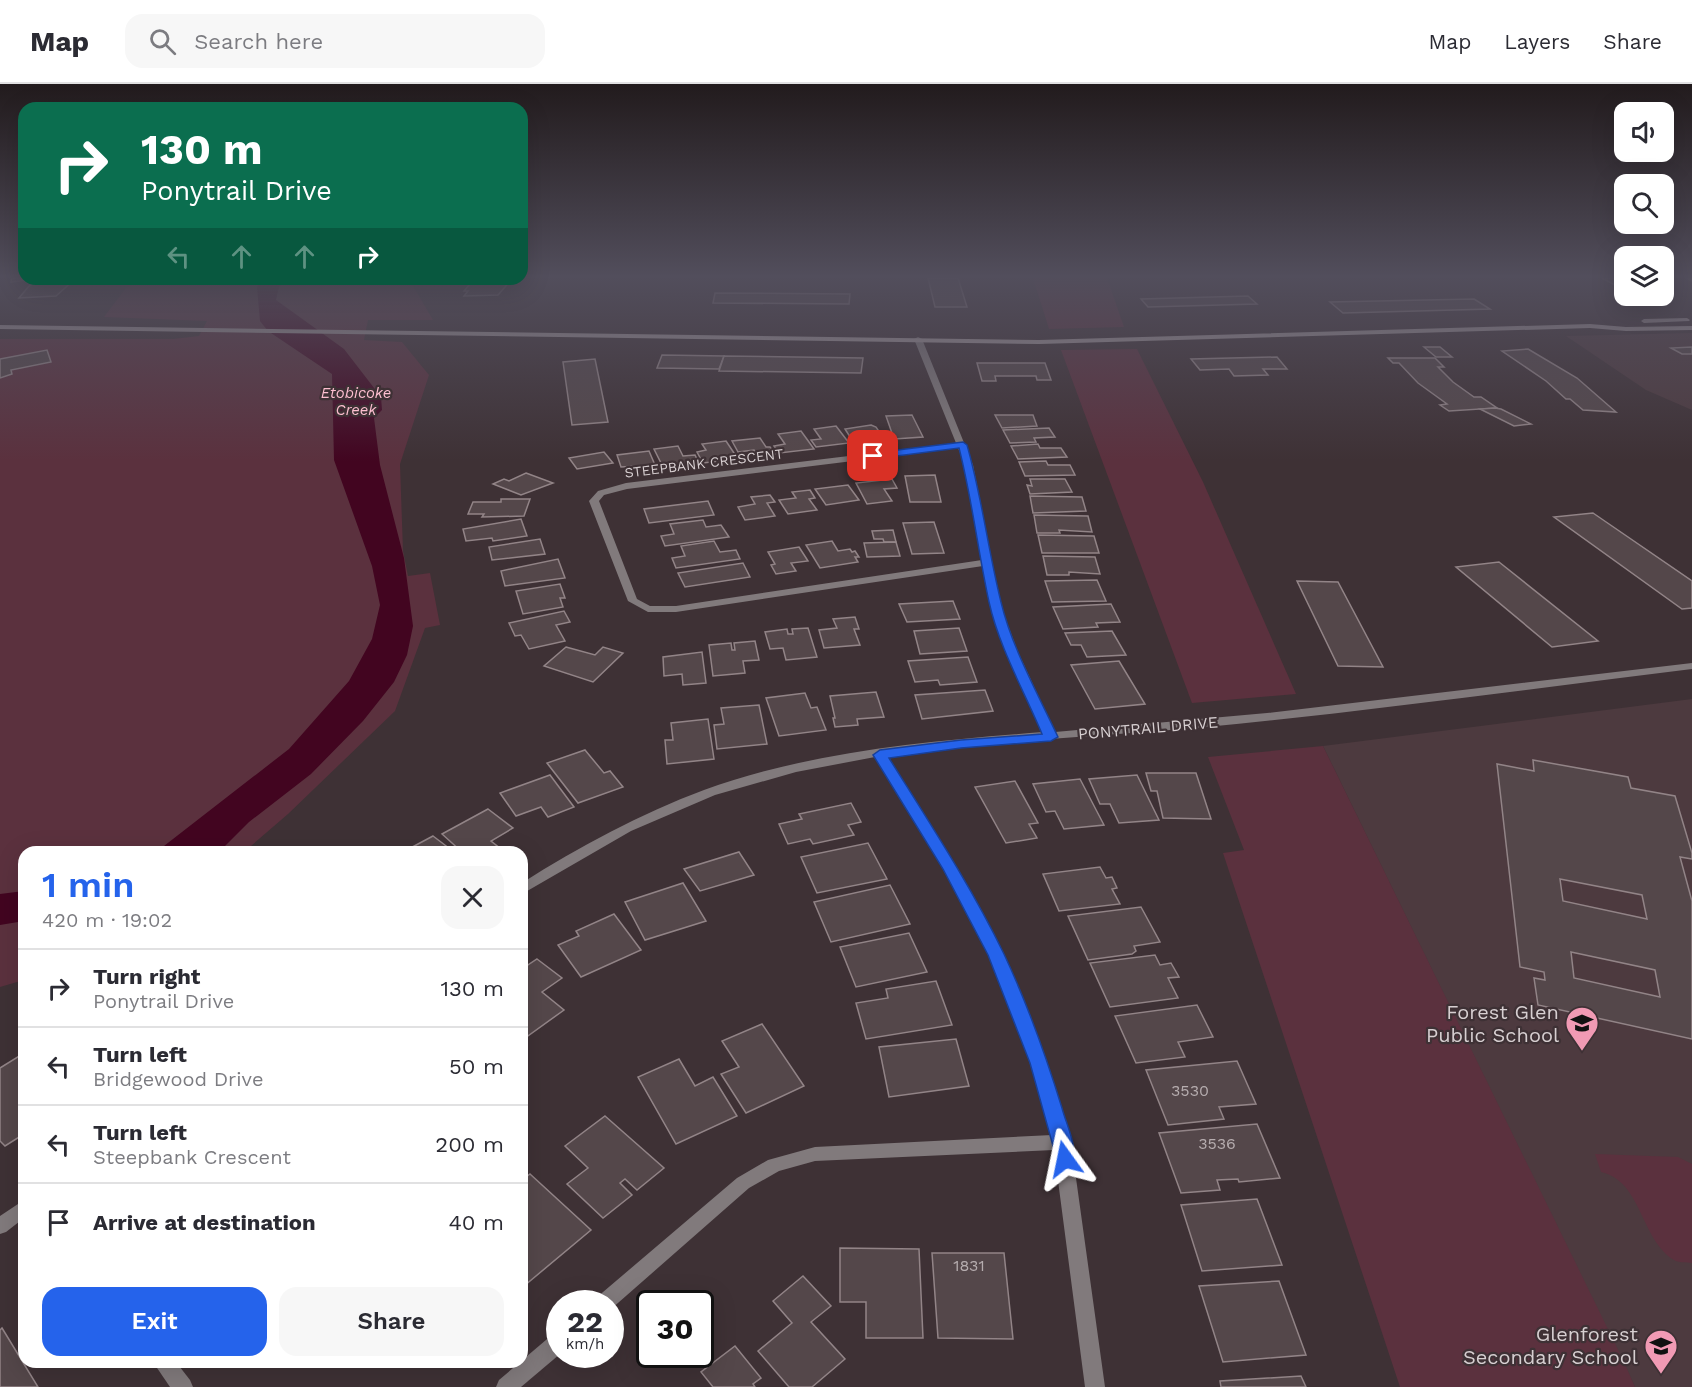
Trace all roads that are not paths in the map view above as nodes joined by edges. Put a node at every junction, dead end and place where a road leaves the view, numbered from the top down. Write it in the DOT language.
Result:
graph roads {
  1 [pos="903,339"];
  2 [pos="918,339"];
  3 [pos="1156,339"];
  4 [pos="963,445"];
  5 [pos="987,562"];
  6 [pos="1692,666"];
  7 [pos="1051,737"];
  8 [pos="880,755"];
  9 [pos="528,885"];
  10 [pos="1062,1142"];
  11 [pos="18,1212"];
  12 [pos="0,1226"];
  13 [pos="619,1290"];
  14 [pos="546,1353"];
  15 [pos="168,1368"];
  16 [pos="183,1387"];
  17 [pos="506,1387"];
  18 [pos="1095,1387"];
  1 -- 2 [label="main road"];
  2 -- 3 [label="main road"];
  2 -- 4 [label="street"];
  4 -- 5 [label="street"];
  4 -- 5 [label="street, STEEPBANK CRESCENT"];
  5 -- 7 [label="street"];
  6 -- 7 [label="street, PONYTRAIL DRIVE"];
  7 -- 8 [label="street, PONYTRAIL DRIVE"];
  8 -- 9 [label="street, PONYTRAIL DRIVE"];
  8 -- 10 [label="street"];
  10 -- 13 [label="street"];
  10 -- 18 [label="street"];
  11 -- 12 [label="street"];
  14 -- 17 [label="street"];
  15 -- 16 [label="street"];
}
